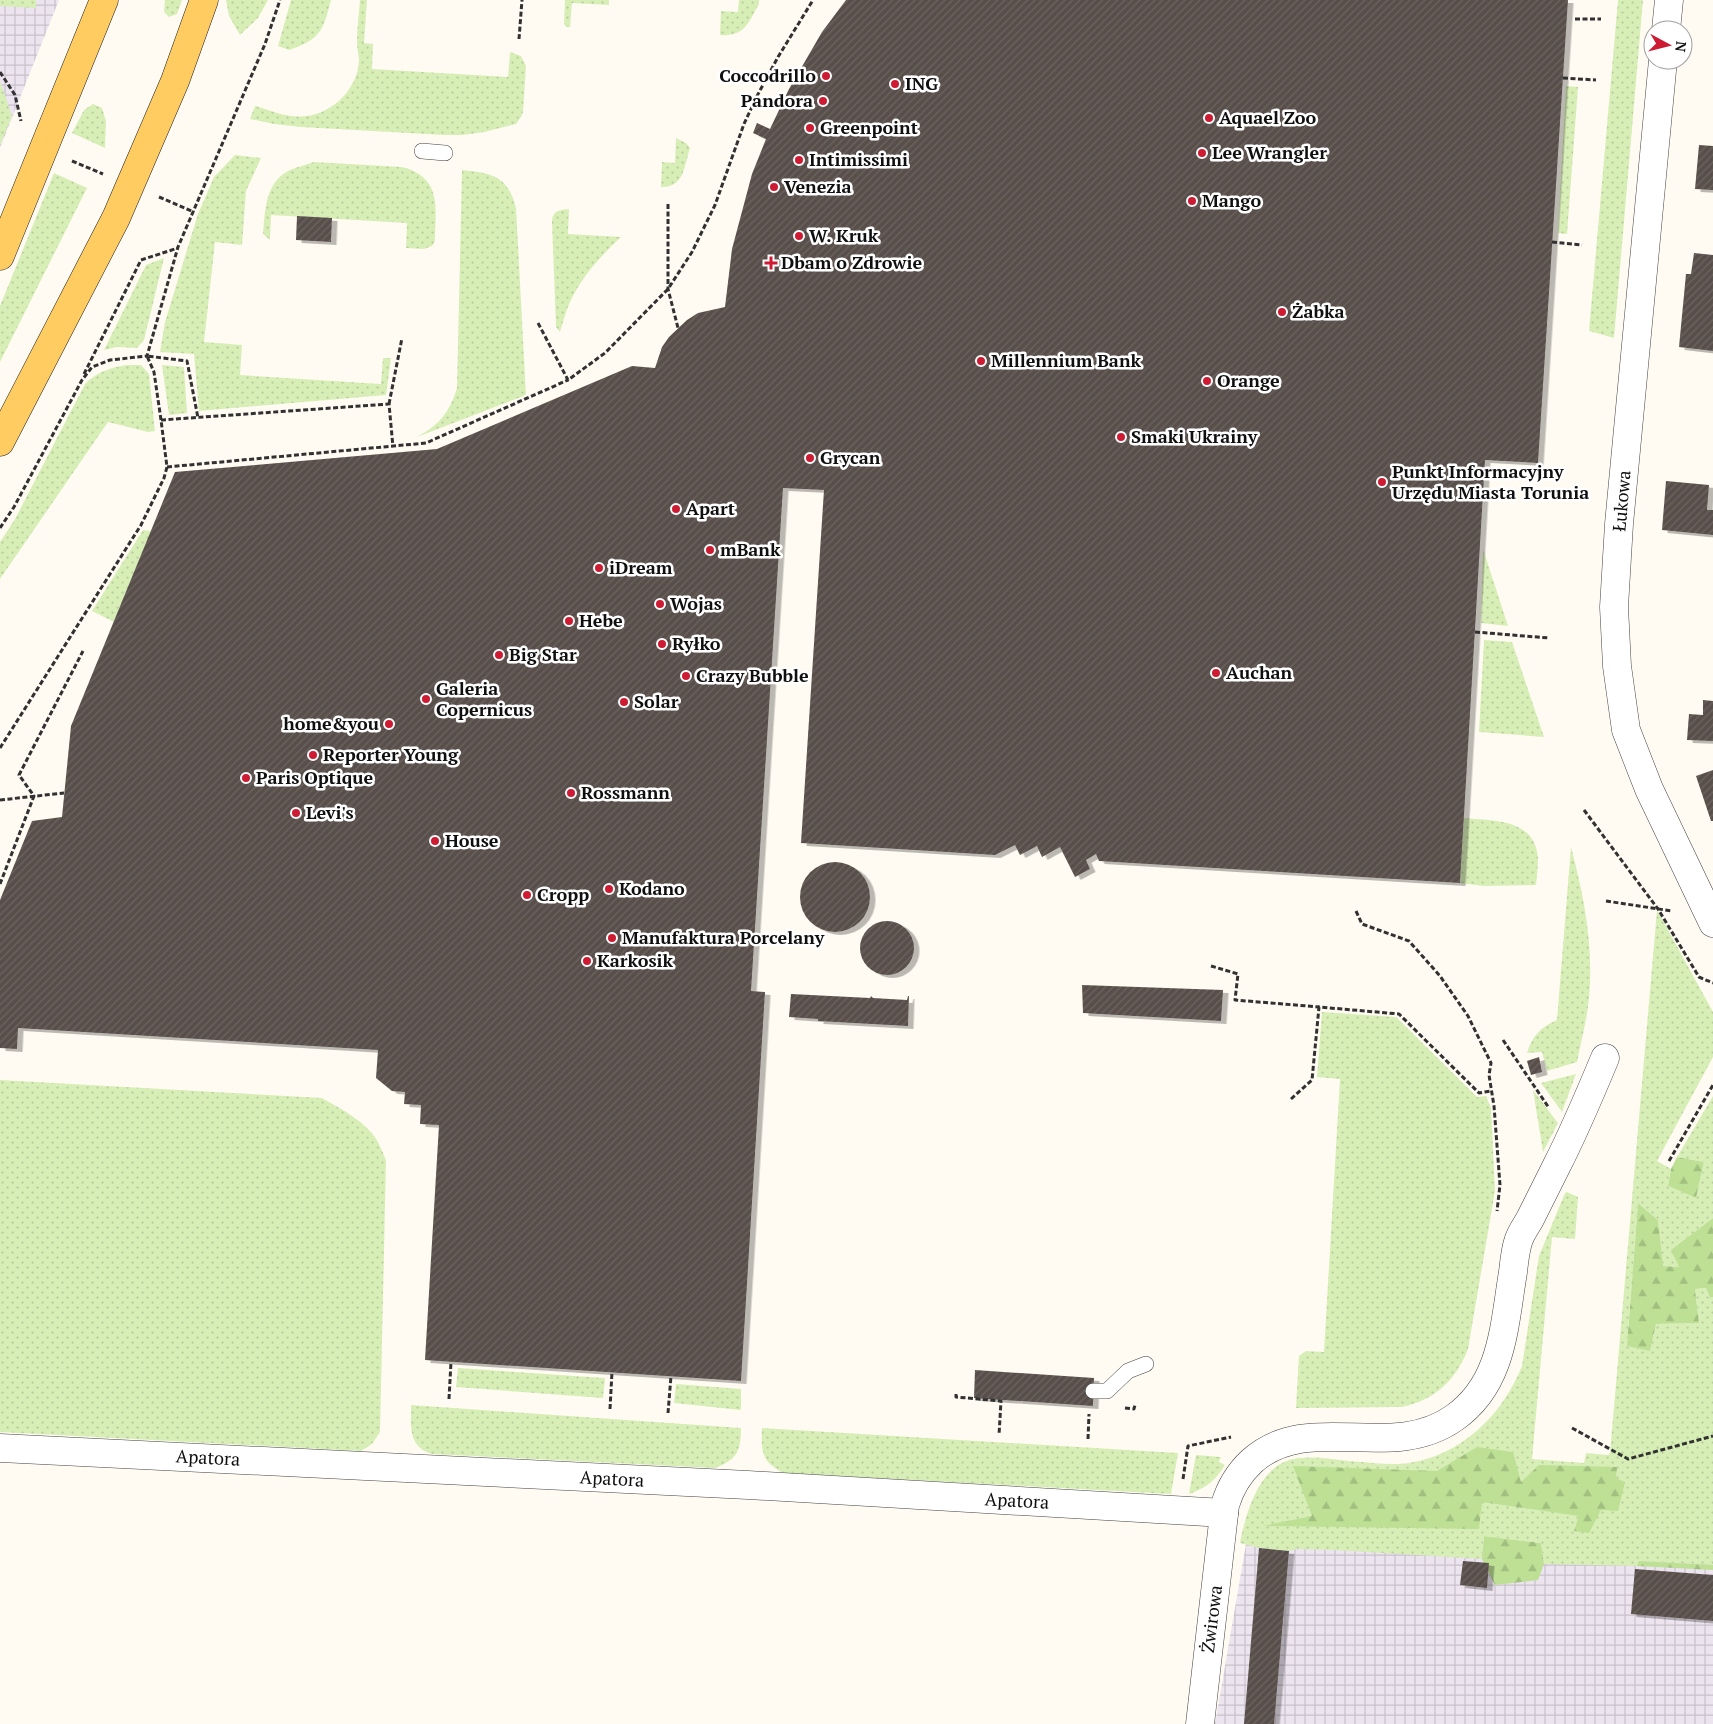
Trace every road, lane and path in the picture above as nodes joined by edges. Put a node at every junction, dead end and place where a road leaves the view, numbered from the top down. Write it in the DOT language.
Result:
graph roads {
  1 [pos="104,0"];
  2 [pos="204,0"];
  3 [pos="280,0"];
  4 [pos="522,0"];
  5 [pos="813,0"];
  6 [pos="1669,0"];
  7 [pos="1575,19"];
  8 [pos="1601,19"];
  9 [pos="1667,20"];
  10 [pos="519,39"];
  11 [pos="1662,70"];
  12 [pos="0,72"];
  13 [pos="1563,78"];
  14 [pos="1596,80"];
  15 [pos="21,124"];
  16 [pos="422,151"];
  17 [pos="445,153"];
  18 [pos="668,204"];
  19 [pos="1552,242"];
  20 [pos="1582,245"];
  21 [pos="178,247"];
  22 [pos="0,256"];
  23 [pos="668,289"];
  24 [pos="538,323"];
  25 [pos="678,328"];
  26 [pos="402,338"];
  27 [pos="147,356"];
  28 [pos="82,380"];
  29 [pos="568,380"];
  30 [pos="389,404"];
  31 [pos="198,418"];
  32 [pos="161,420"];
  33 [pos="0,442"];
  34 [pos="393,447"];
  35 [pos="167,467"];
  36 [pos="0,528"];
  37 [pos="1475,632"];
  38 [pos="1549,638"];
  39 [pos="83,651"];
  40 [pos="0,748"];
  41 [pos="64,793"];
  42 [pos="34,796"];
  43 [pos="0,800"];
  44 [pos="1584,810"];
  45 [pos="0,884"];
  46 [pos="1606,901"];
  47 [pos="1658,909"];
  48 [pos="1356,911"];
  49 [pos="1711,920"];
  50 [pos="1211,966"];
  51 [pos="1713,983"];
  52 [pos="1319,1007"];
  53 [pos="1503,1040"];
  54 [pos="1605,1058"];
  55 [pos="1713,1085"];
  56 [pos="1491,1091"];
  57 [pos="1291,1098"];
  58 [pos="1570,1139"];
  59 [pos="1668,1161"];
  60 [pos="1497,1213"];
  61 [pos="451,1362"];
  62 [pos="1146,1364"];
  63 [pos="612,1372"];
  64 [pos="671,1376"];
  65 [pos="1093,1391"];
  66 [pos="956,1394"];
  67 [pos="448,1400"];
  68 [pos="1135,1405"];
  69 [pos="1090,1406"];
  70 [pos="1129,1408"];
  71 [pos="610,1409"];
  72 [pos="668,1413"];
  73 [pos="1572,1428"];
  74 [pos="999,1435"];
  75 [pos="1236,1436"];
  76 [pos="1713,1436"];
  77 [pos="1088,1439"];
  78 [pos="1188,1446"];
  79 [pos="0,1448"];
  80 [pos="1224,1513"];
  81 [pos="1200,1724"];
  1 -- 22 [label="main road"];
  2 -- 33 [label="main road"];
  3 -- 21 [label="path"];
  4 -- 10 [label="path"];
  5 -- 23 [label="path"];
  6 -- 9 [label="street"];
  7 -- 8 [label="path"];
  11 -- 49 [label="street, Łukowa"];
  12 -- 15 [label="path"];
  13 -- 14 [label="path"];
  16 -- 17 [label="lane"];
  18 -- 23 [label="path"];
  19 -- 20 [label="path"];
  21 -- 27 [label="path"];
  21 -- 28 [label="path"];
  23 -- 25 [label="path"];
  23 -- 29 [label="path"];
  24 -- 29 [label="path"];
  26 -- 30 [label="path"];
  27 -- 28 [label="path"];
  27 -- 31 [label="path"];
  27 -- 32 [label="path"];
  28 -- 36 [label="path"];
  29 -- 34 [label="path"];
  30 -- 31 [label="path"];
  30 -- 34 [label="path"];
  31 -- 32 [label="path"];
  32 -- 35 [label="path"];
  34 -- 35 [label="path"];
  35 -- 40 [label="path"];
  37 -- 38 [label="path"];
  39 -- 42 [label="path"];
  41 -- 42 [label="path"];
  42 -- 43 [label="path"];
  42 -- 45 [label="path"];
  44 -- 47 [label="path"];
  46 -- 47 [label="path"];
  47 -- 49 [label="path"];
  47 -- 51 [label="path"];
  48 -- 56 [label="path"];
  50 -- 52 [label="path"];
  52 -- 56 [label="path"];
  52 -- 57 [label="path"];
  53 -- 58 [label="path"];
  54 -- 58 [label="street, Żwirowa"];
  55 -- 59 [label="path"];
  56 -- 60 [label="path"];
  58 -- 80 [label="street, Żwirowa"];
  61 -- 67 [label="path"];
  62 -- 65 [label="lane"];
  63 -- 71 [label="path"];
  64 -- 72 [label="path"];
  66 -- 74 [label="path"];
  68 -- 70 [label="path"];
  69 -- 77 [label="path"];
  73 -- 76 [label="path"];
  75 -- 78 [label="path"];
  79 -- 80 [label="street, Apatora"];
  80 -- 81 [label="street, Żwirowa"];
}
